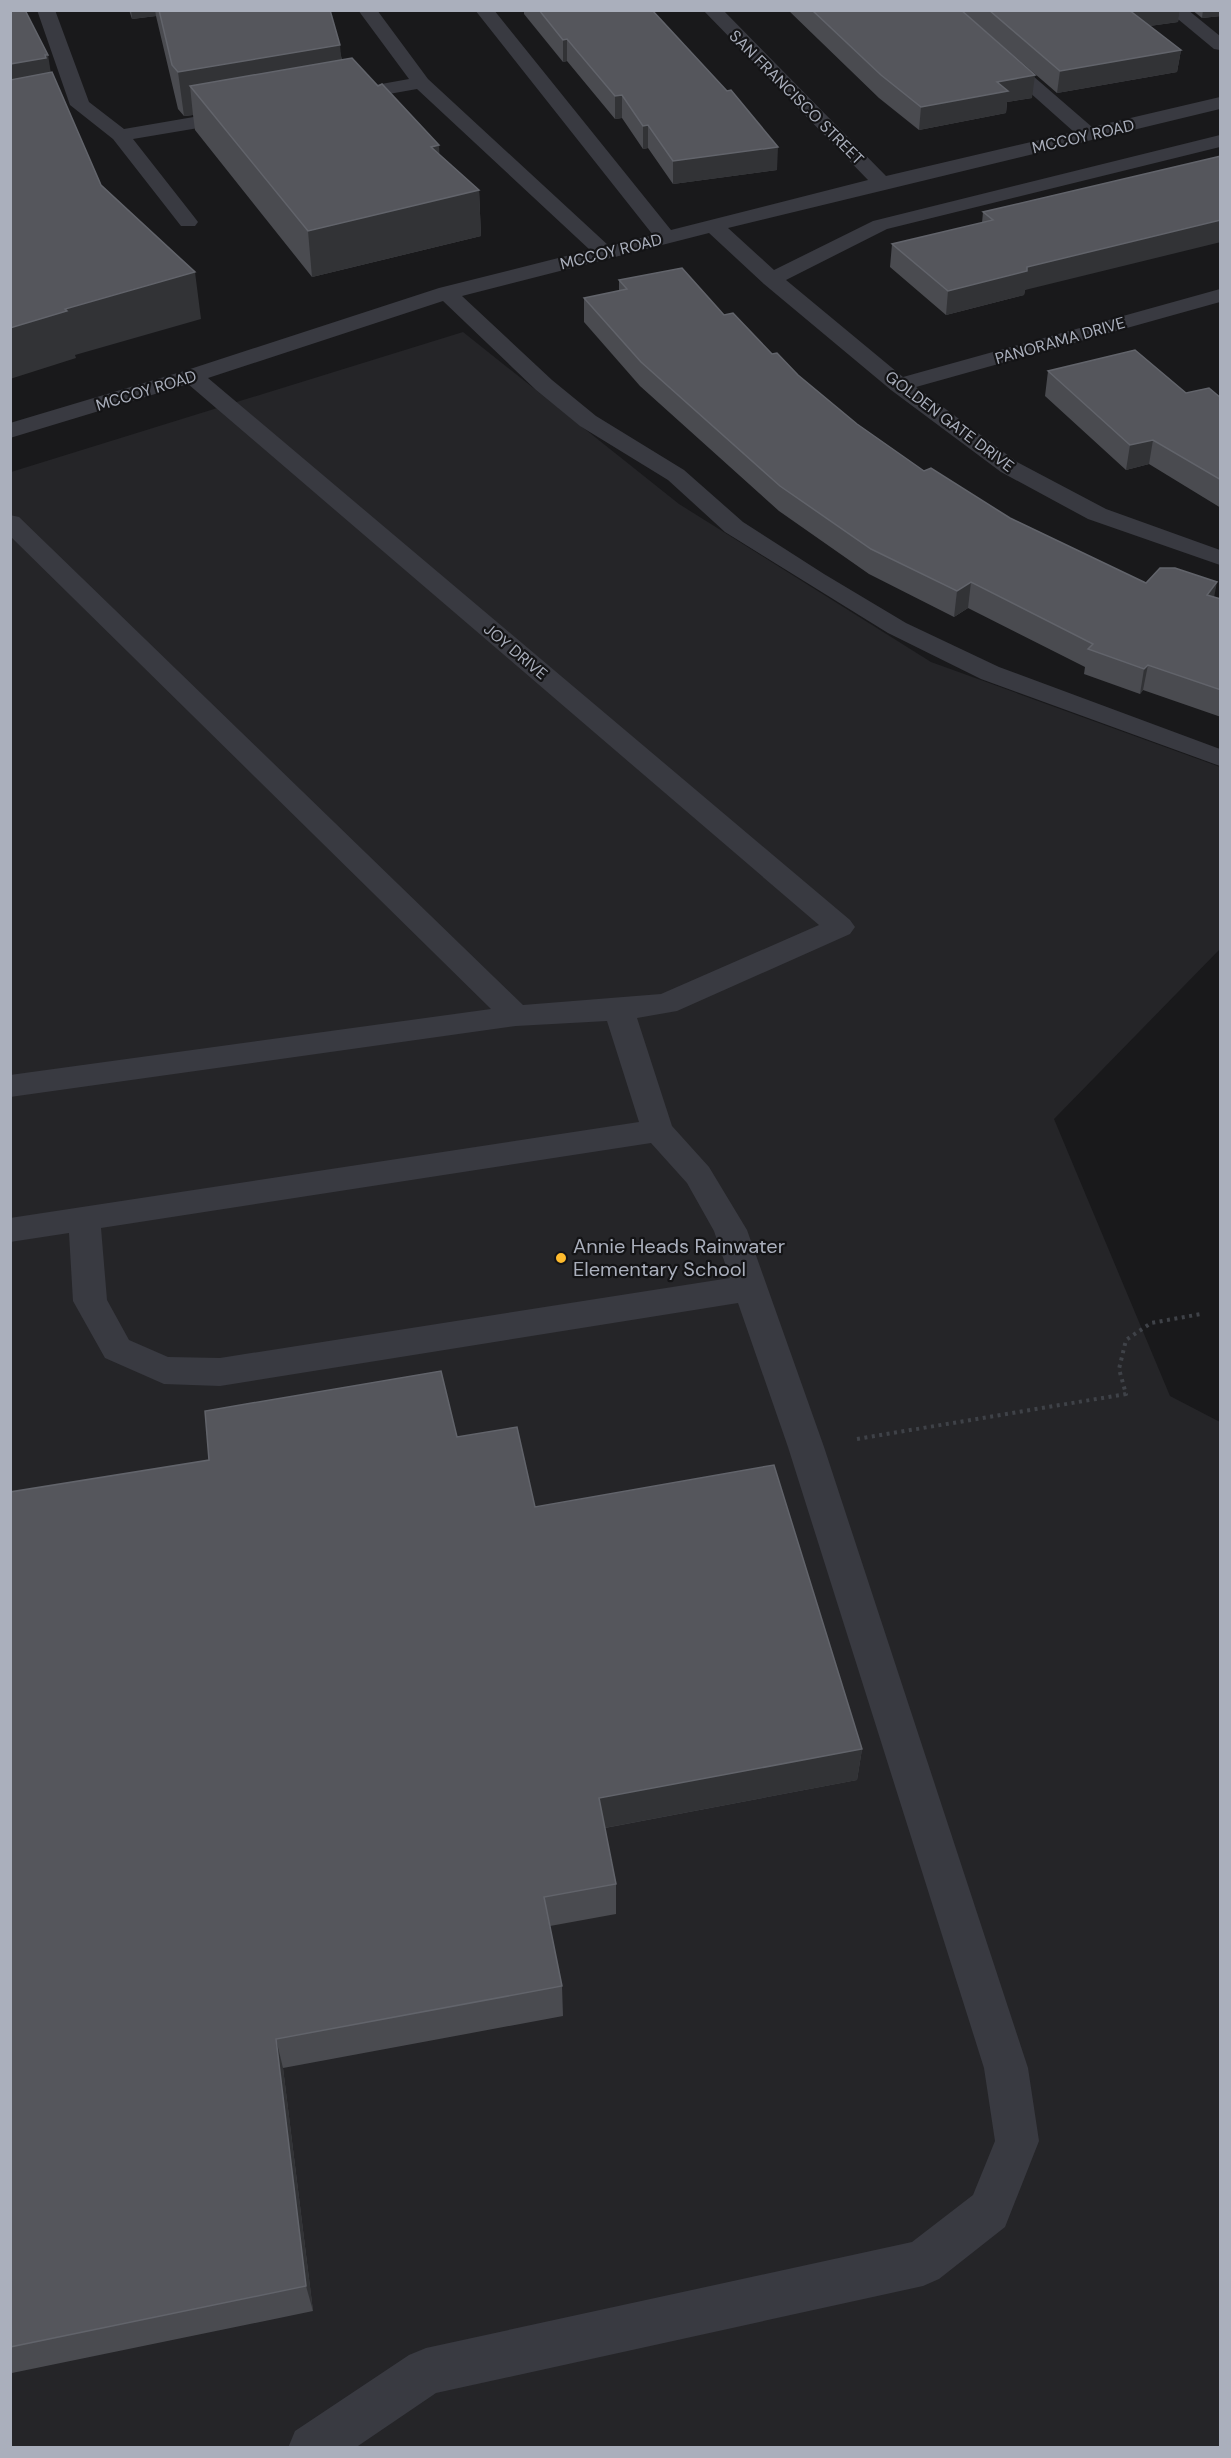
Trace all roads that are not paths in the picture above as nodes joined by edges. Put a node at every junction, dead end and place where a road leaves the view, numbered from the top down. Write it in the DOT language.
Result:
graph roads {
  1 [pos="46,10"];
  2 [pos="367,10"];
  3 [pos="484,10"];
  4 [pos="712,10"];
  5 [pos="946,10"];
  6 [pos="1176,10"];
  7 [pos="1221,45"];
  8 [pos="421,83"];
  9 [pos="328,99"];
  10 [pos="1221,103"];
  11 [pos="80,105"];
  12 [pos="57,110"];
  13 [pos="259,111"];
  14 [pos="120,135"];
  15 [pos="1089,135"];
  16 [pos="1221,141"];
  17 [pos="882,183"];
  18 [pos="188,222"];
  19 [pos="714,226"];
  20 [pos="666,237"];
  21 [pos="604,252"];
  22 [pos="772,279"];
  23 [pos="447,294"];
  24 [pos="1221,295"];
  25 [pos="192,376"];
  26 [pos="900,385"];
  27 [pos="10,431"];
  28 [pos="10,522"];
  29 [pos="1221,558"];
  30 [pos="1221,758"];
  31 [pos="619,1010"];
  32 [pos="516,1016"];
  33 [pos="10,1086"];
  34 [pos="658,1131"];
  35 [pos="84,1218"];
  36 [pos="10,1230"];
  37 [pos="749,1288"];
  38 [pos="312,2448"];
  1 -- 11 [label="street"];
  2 -- 8 [label="street"];
  3 -- 20 [label="street"];
  4 -- 17 [label="street, SAN FRANCISCO STREET"];
  5 -- 15 [label="street"];
  6 -- 7 [label="street"];
  8 -- 9 [label="street"];
  8 -- 21 [label="street"];
  10 -- 15 [label="street, MCCOY ROAD"];
  11 -- 12 [label="street"];
  11 -- 14 [label="street"];
  13 -- 14 [label="street"];
  14 -- 18 [label="street"];
  15 -- 17 [label="street, MCCOY ROAD"];
  16 -- 22 [label="street"];
  17 -- 19 [label="street, MCCOY ROAD"];
  19 -- 20 [label="street, MCCOY ROAD"];
  19 -- 22 [label="street, GOLDEN GATE DRIVE"];
  20 -- 21 [label="street, MCCOY ROAD"];
  21 -- 23 [label="street, MCCOY ROAD"];
  22 -- 26 [label="street, GOLDEN GATE DRIVE"];
  23 -- 25 [label="street, MCCOY ROAD"];
  23 -- 30 [label="street"];
  24 -- 26 [label="street, PANORAMA DRIVE"];
  25 -- 27 [label="street, MCCOY ROAD"];
  25 -- 31 [label="street, JOY DRIVE"];
  26 -- 29 [label="street, GOLDEN GATE DRIVE"];
  28 -- 32 [label="street"];
  31 -- 32 [label="street"];
  31 -- 34 [label="street"];
  32 -- 33 [label="street"];
  34 -- 35 [label="street"];
  34 -- 37 [label="street"];
  35 -- 36 [label="street"];
  35 -- 37 [label="street"];
  37 -- 38 [label="street"];
}
